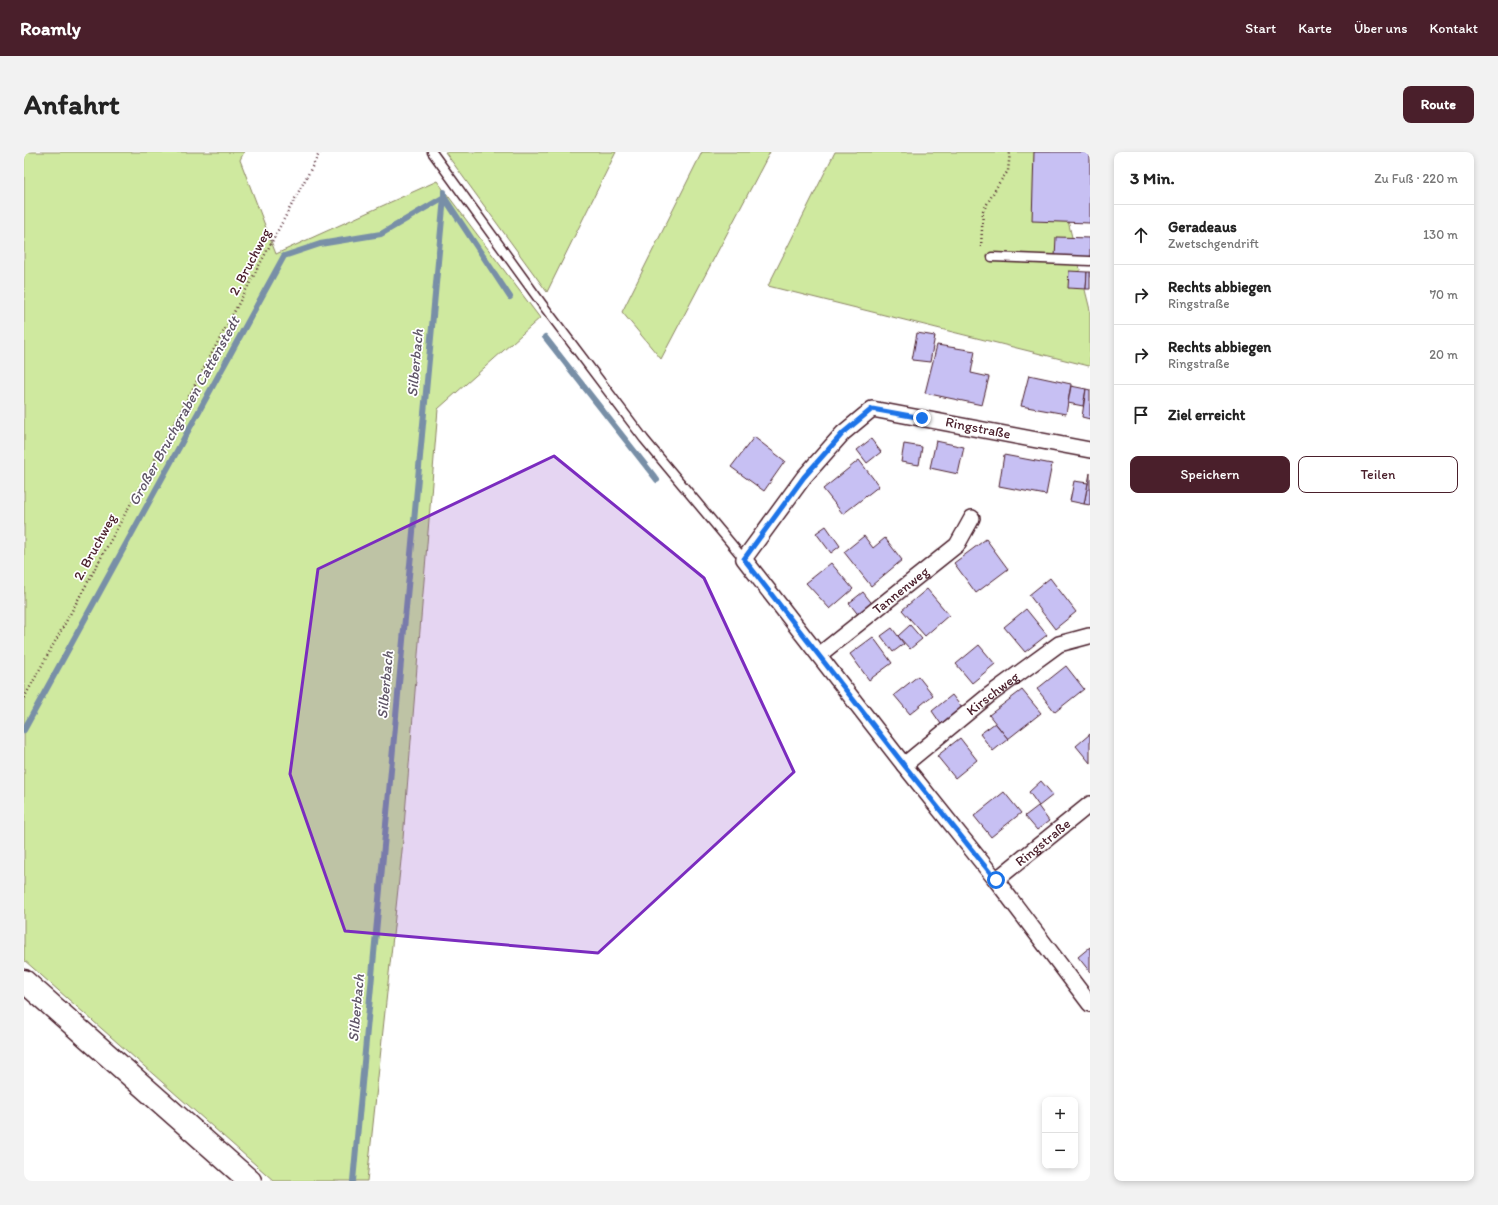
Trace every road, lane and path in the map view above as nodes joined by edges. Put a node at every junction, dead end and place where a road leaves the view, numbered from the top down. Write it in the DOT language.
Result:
graph roads {
  1 [pos="320,152"];
  2 [pos="432,152"];
  3 [pos="1010,152"];
  4 [pos="992,257"];
  5 [pos="1090,261"];
  6 [pos="1090,450"];
  7 [pos="972,518"];
  8 [pos="744,559"];
  9 [pos="1089,636"];
  10 [pos="819,654"];
  11 [pos="24,698"];
  12 [pos="904,765"];
  13 [pos="1090,804"];
  14 [pos="996,880"];
  15 [pos="24,981"];
  16 [pos="1090,1004"];
  17 [pos="250,1181"];
  1 -- 11 [label="path, 2. Bruchweg"];
  2 -- 8 [label="lane"];
  3 -- 4 [label="path"];
  4 -- 5 [label="lane"];
  6 -- 8 [label="street, Ringstraße"];
  7 -- 10 [label="street, Tannenweg"];
  8 -- 10 [label="street"];
  9 -- 12 [label="street, Kirschweg"];
  10 -- 12 [label="street"];
  12 -- 14 [label="street"];
  13 -- 14 [label="street, Ringstraße"];
  14 -- 16 [label="street"];
  15 -- 17 [label="main road"];
}
